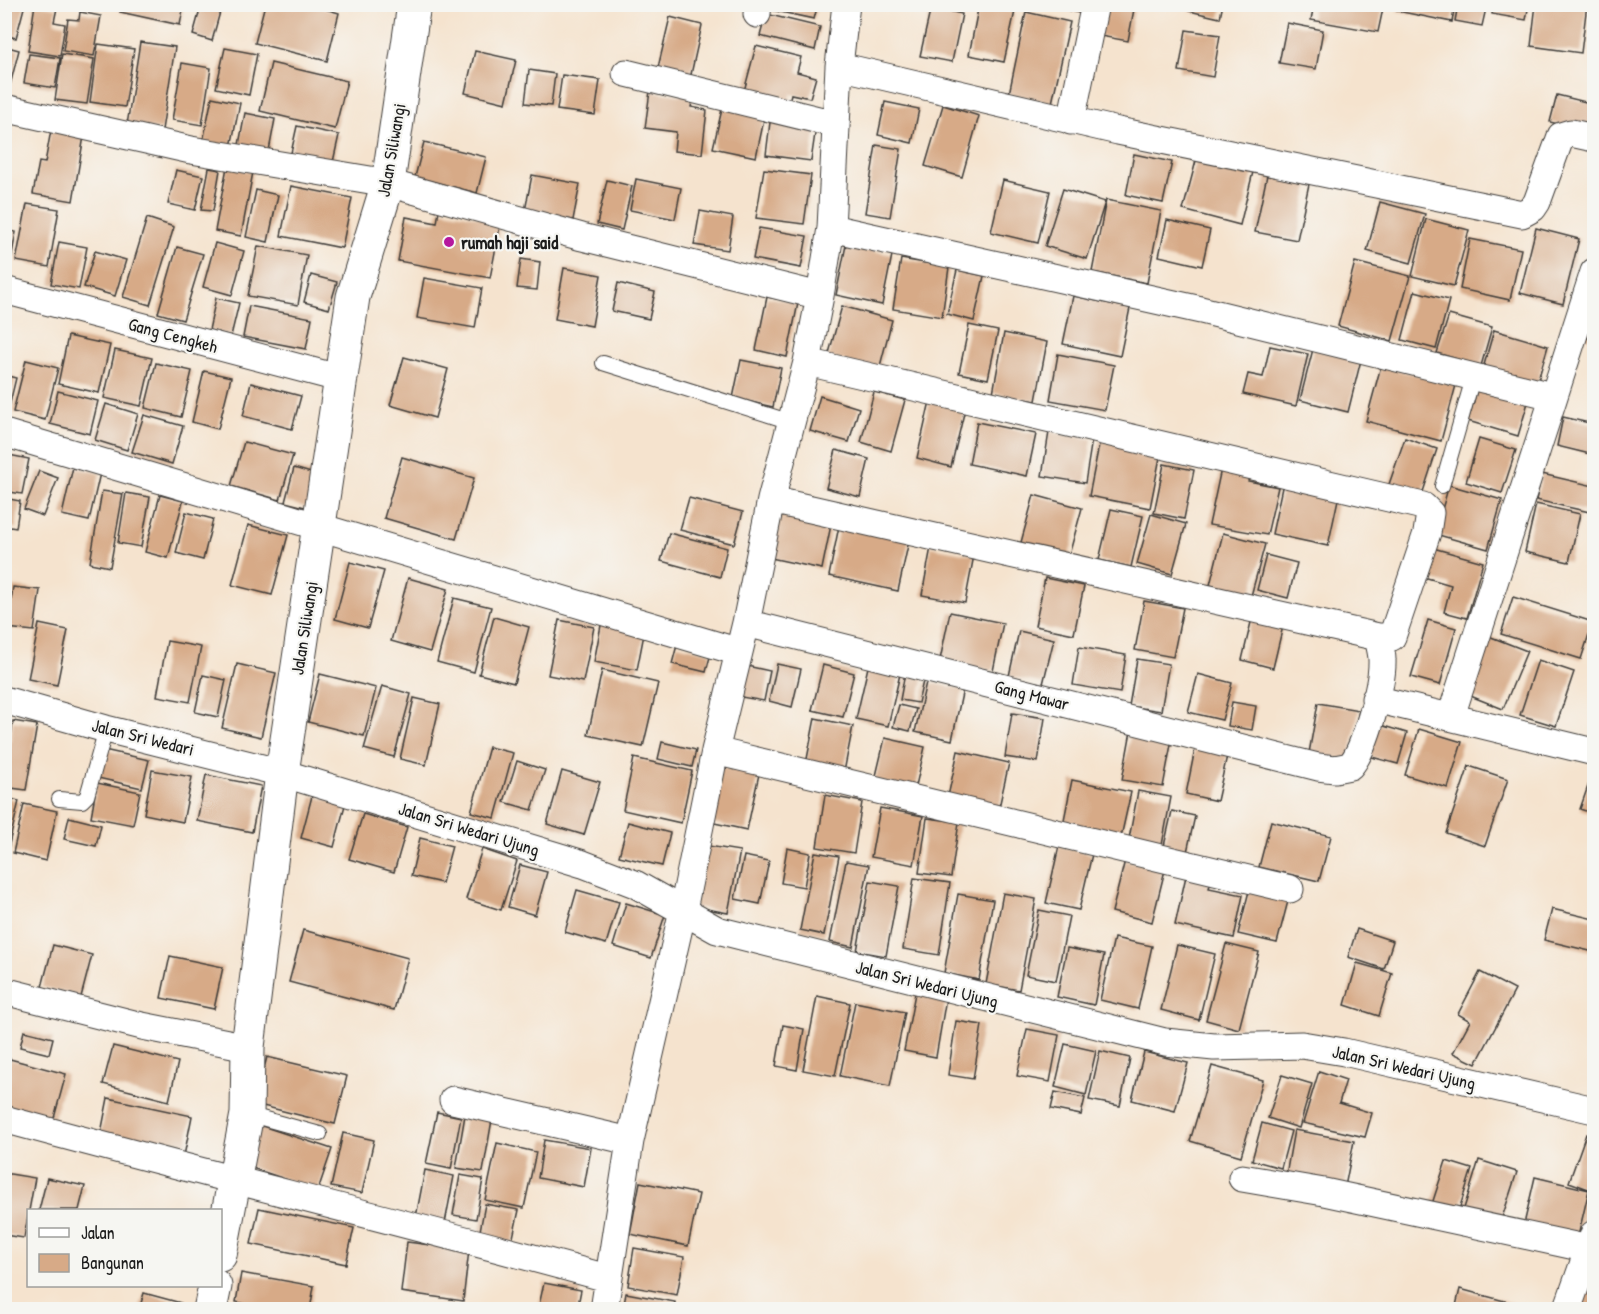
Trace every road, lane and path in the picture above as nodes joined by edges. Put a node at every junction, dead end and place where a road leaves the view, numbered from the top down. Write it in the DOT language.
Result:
graph roads {
  1 [pos="414,4"];
  2 [pos="846,4"];
  3 [pos="1095,4"];
  4 [pos="839,66"];
  5 [pos="626,72"];
  6 [pos="4,108"];
  7 [pos="1071,121"];
  8 [pos="835,124"];
  9 [pos="1594,138"];
  10 [pos="388,183"];
  11 [pos="831,228"];
  12 [pos="1594,272"];
  13 [pos="4,290"];
  14 [pos="820,296"];
  15 [pos="807,362"];
  16 [pos="603,363"];
  17 [pos="1473,378"];
  18 [pos="342,379"];
  19 [pos="1552,396"];
  20 [pos="791,422"];
  21 [pos="4,433"];
  22 [pos="1442,486"];
  23 [pos="771,500"];
  24 [pos="319,527"];
  25 [pos="746,623"];
  26 [pos="1378,637"];
  27 [pos="739,652"];
  28 [pos="1374,699"];
  29 [pos="4,700"];
  30 [pos="1451,716"];
  31 [pos="106,729"];
  32 [pos="715,751"];
  33 [pos="1594,752"];
  34 [pos="282,773"];
  35 [pos="59,799"];
  36 [pos="1290,889"];
  37 [pos="684,910"];
  38 [pos="4,991"];
  39 [pos="248,1047"];
  40 [pos="453,1100"];
  41 [pos="1594,1110"];
  42 [pos="247,1114"];
  43 [pos="4,1119"];
  44 [pos="320,1134"];
  45 [pos="630,1141"];
  46 [pos="1242,1178"];
  47 [pos="235,1182"];
  48 [pos="1592,1241"];
  49 [pos="222,1245"];
  50 [pos="607,1278"];
  51 [pos="214,1287"];
  52 [pos="210,1310"];
  53 [pos="604,1310"];
  54 [pos="1567,1310"];
  1 -- 10 [label="street, Jalan Siliwangi"];
  2 -- 4 [label="street"];
  3 -- 7 [label="street"];
  4 -- 7 [label="street"];
  4 -- 8 [label="street"];
  5 -- 8 [label="street"];
  6 -- 10 [label="street"];
  7 -- 9 [label="street"];
  8 -- 11 [label="street"];
  10 -- 14 [label="street"];
  10 -- 18 [label="street, Jalan Siliwangi"];
  11 -- 14 [label="street"];
  11 -- 17 [label="street"];
  12 -- 19 [label="street"];
  13 -- 18 [label="street, Gang Cengkeh"];
  14 -- 15 [label="street"];
  15 -- 20 [label="street"];
  15 -- 26 [label="street"];
  16 -- 20 [label="lane"];
  17 -- 19 [label="street"];
  17 -- 22 [label="lane"];
  18 -- 24 [label="street, Jalan Siliwangi"];
  19 -- 30 [label="street"];
  20 -- 23 [label="street"];
  21 -- 24 [label="street"];
  23 -- 25 [label="street"];
  23 -- 26 [label="street"];
  24 -- 27 [label="street"];
  24 -- 34 [label="street, Jalan Siliwangi"];
  25 -- 27 [label="street"];
  25 -- 28 [label="street, Gang Mawar"];
  26 -- 28 [label="street, Gang Mawar"];
  27 -- 32 [label="street"];
  28 -- 30 [label="street"];
  29 -- 31 [label="street, Jalan Sri Wedari"];
  30 -- 33 [label="street"];
  31 -- 34 [label="street, Jalan Sri Wedari"];
  31 -- 35 [label="lane"];
  32 -- 36 [label="street"];
  32 -- 37 [label="street"];
  34 -- 37 [label="street, Jalan Sri Wedari Ujung"];
  34 -- 39 [label="street, Jalan Siliwangi"];
  37 -- 41 [label="street, Jalan Sri Wedari Ujung"];
  37 -- 45 [label="street"];
  38 -- 39 [label="street"];
  39 -- 42 [label="street, Jalan Siliwangi"];
  40 -- 45 [label="street"];
  42 -- 44 [label="lane"];
  42 -- 47 [label="street, Jalan Siliwangi"];
  43 -- 47 [label="street"];
  45 -- 50 [label="street"];
  46 -- 48 [label="street"];
  47 -- 49 [label="street, Jalan Siliwangi"];
  47 -- 50 [label="street"];
  48 -- 54 [label="street"];
  50 -- 53 [label="street"];
  51 -- 52 [label="street"];
}
